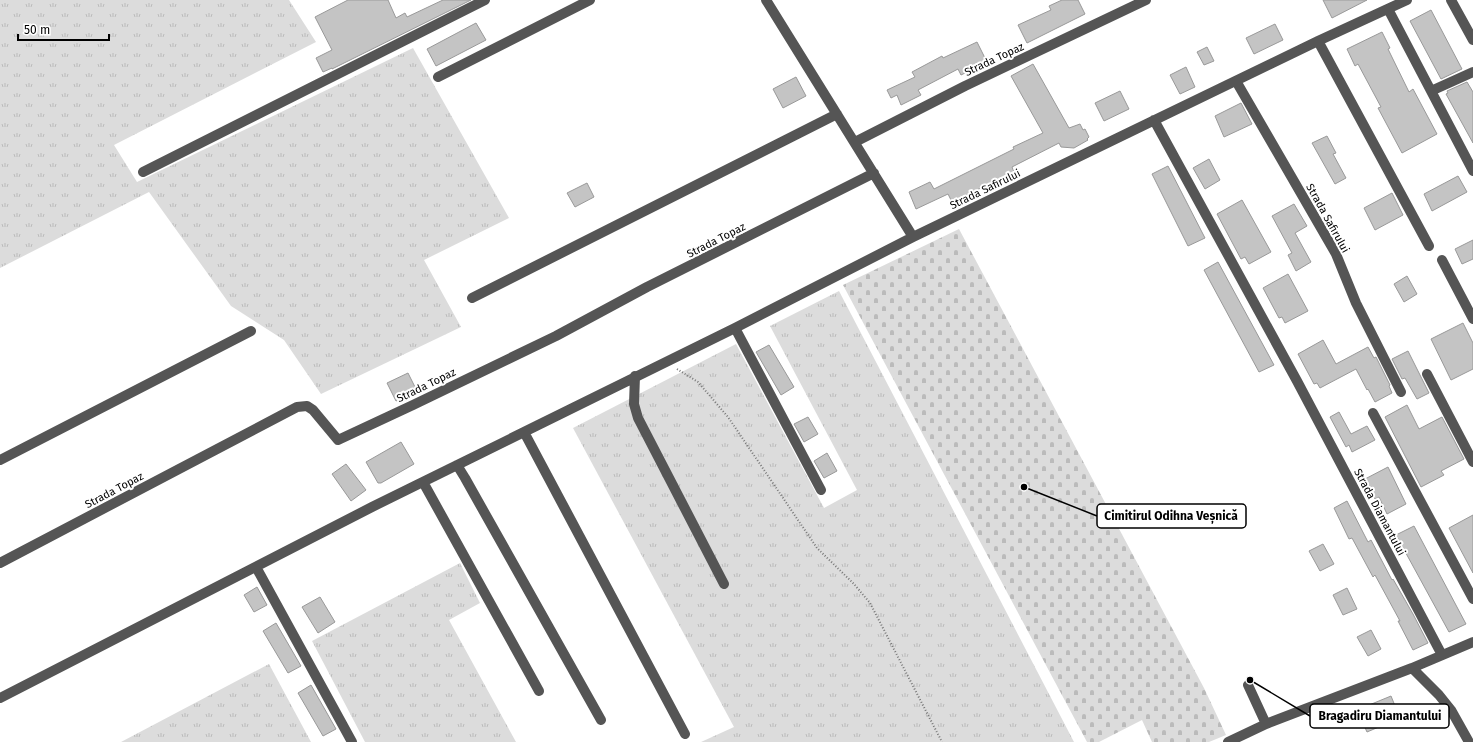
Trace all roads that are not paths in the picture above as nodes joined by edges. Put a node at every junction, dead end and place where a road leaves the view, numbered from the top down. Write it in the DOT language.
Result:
graph roads {
  1 [pos="485,0"];
  2 [pos="590,0"];
  3 [pos="766,0"];
  4 [pos="1146,0"];
  5 [pos="1407,0"];
  6 [pos="1451,0"];
  7 [pos="1388,9"];
  8 [pos="1473,40"];
  9 [pos="1318,41"];
  10 [pos="1473,72"];
  11 [pos="438,78"];
  12 [pos="1236,81"];
  13 [pos="1431,91"];
  14 [pos="837,114"];
  15 [pos="1154,120"];
  16 [pos="855,142"];
  17 [pos="1473,171"];
  18 [pos="143,172"];
  19 [pos="874,173"];
  20 [pos="913,237"];
  21 [pos="1429,246"];
  22 [pos="1442,260"];
  23 [pos="472,298"];
  24 [pos="1473,319"];
  25 [pos="734,328"];
  26 [pos="251,331"];
  27 [pos="1427,374"];
  28 [pos="635,376"];
  29 [pos="1401,392"];
  30 [pos="1373,412"];
  31 [pos="524,432"];
  32 [pos="0,460"];
  33 [pos="1473,462"];
  34 [pos="457,465"];
  35 [pos="423,482"];
  36 [pos="821,490"];
  37 [pos="0,563"];
  38 [pos="256,567"];
  39 [pos="724,584"];
  40 [pos="1473,600"];
  41 [pos="1473,642"];
  42 [pos="1442,655"];
  43 [pos="1412,668"];
  44 [pos="1248,685"];
  45 [pos="539,691"];
  46 [pos="0,698"];
  47 [pos="601,720"];
  48 [pos="1266,724"];
  49 [pos="685,734"];
  50 [pos="352,742"];
  51 [pos="1228,742"];
  52 [pos="1469,742"];
  1 -- 18 [label="street"];
  2 -- 11 [label="street"];
  3 -- 14 [label="street"];
  4 -- 16 [label="street, Strada Topaz"];
  5 -- 7 [label="street, Strada Safirului"];
  6 -- 8 [label="street"];
  7 -- 9 [label="street, Strada Safirului"];
  7 -- 13 [label="street"];
  9 -- 12 [label="street, Strada Safirului"];
  9 -- 21 [label="street"];
  10 -- 13 [label="street"];
  12 -- 15 [label="street, Strada Safirului"];
  12 -- 29 [label="street, Strada Safirului"];
  13 -- 17 [label="street"];
  14 -- 16 [label="street"];
  14 -- 23 [label="street"];
  15 -- 20 [label="street, Strada Safirului"];
  15 -- 42 [label="street, Strada Diamantului"];
  16 -- 19 [label="street"];
  19 -- 20 [label="street"];
  19 -- 37 [label="street, Strada Topaz"];
  20 -- 25 [label="street, Strada Safirului"];
  22 -- 24 [label="street"];
  25 -- 28 [label="street, Strada Safirului"];
  25 -- 36 [label="street"];
  26 -- 32 [label="street"];
  27 -- 33 [label="street"];
  28 -- 31 [label="street, Strada Safirului"];
  28 -- 39 [label="street"];
  30 -- 40 [label="street"];
  31 -- 34 [label="street, Strada Safirului"];
  31 -- 49 [label="street"];
  34 -- 35 [label="street, Strada Safirului"];
  34 -- 47 [label="street"];
  35 -- 38 [label="street, Strada Safirului"];
  35 -- 45 [label="street"];
  38 -- 46 [label="street, Strada Safirului"];
  38 -- 50 [label="street"];
  41 -- 42 [label="street"];
  42 -- 43 [label="street"];
  43 -- 48 [label="street"];
  43 -- 52 [label="street"];
  44 -- 48 [label="street"];
  48 -- 51 [label="street"];
}
